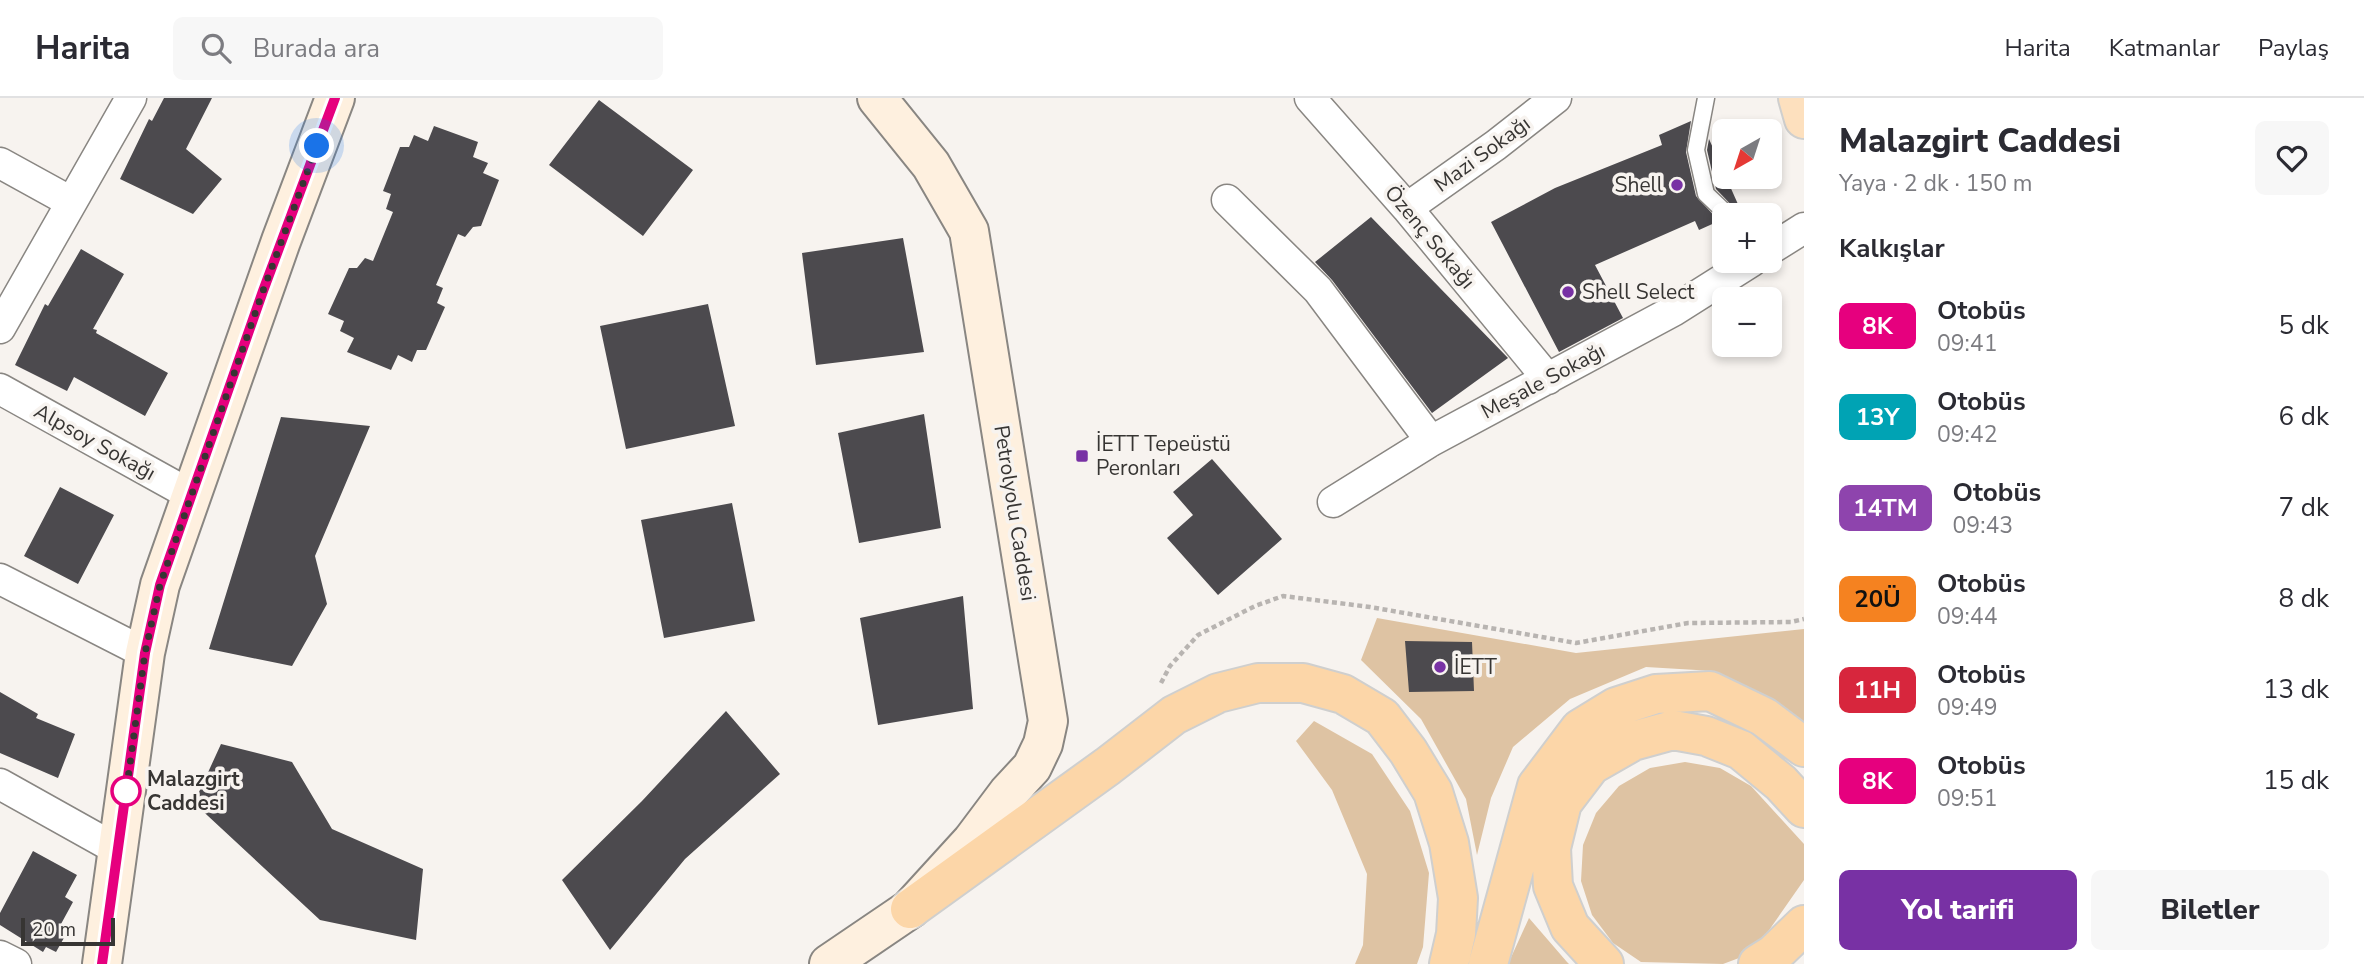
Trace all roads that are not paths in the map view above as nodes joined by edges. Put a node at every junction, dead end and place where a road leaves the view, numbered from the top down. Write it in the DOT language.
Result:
graph roads {
  1 [pos="131,98"];
  2 [pos="335,98"];
  3 [pos="877,98"];
  4 [pos="1310,98"];
  5 [pos="1556,98"];
  6 [pos="1706,98"];
  7 [pos="1798,98"];
  8 [pos="1804,119"];
  9 [pos="0,163"];
  10 [pos="1227,200"];
  11 [pos="71,202"];
  12 [pos="1715,203"];
  13 [pos="1407,208"];
  14 [pos="1733,273"];
  15 [pos="0,328"];
  16 [pos="1548,379"];
  17 [pos="0,389"];
  18 [pos="1431,441"];
  19 [pos="191,495"];
  20 [pos="1333,502"];
  21 [pos="0,579"];
  22 [pos="145,653"];
  23 [pos="1804,747"];
  24 [pos="0,785"];
  25 [pos="1804,808"];
  26 [pos="118,850"];
  27 [pos="910,909"];
  28 [pos="1804,925"];
  29 [pos="0,956"];
  30 [pos="16,964"];
  31 [pos="102,964"];
  32 [pos="829,964"];
  33 [pos="1449,964"];
  34 [pos="1488,964"];
  35 [pos="1604,964"];
  36 [pos="1758,964"];
  1 -- 11 [label="street"];
  2 -- 19 [label="main road"];
  3 -- 27 [label="main road, Petrolyolu Caddesi"];
  4 -- 13 [label="street, Özenç Sokağı"];
  5 -- 13 [label="street, Mazi Sokağı"];
  6 -- 12 [label="lane"];
  7 -- 8 [label="main road"];
  9 -- 11 [label="street"];
  10 -- 18 [label="street"];
  11 -- 15 [label="street"];
  13 -- 16 [label="street, Özenç Sokağı"];
  14 -- 16 [label="street, Meşale Sokağı"];
  16 -- 18 [label="street, Meşale Sokağı"];
  17 -- 19 [label="street, Alpsoy Sokağı"];
  18 -- 20 [label="street, Meşale Sokağı"];
  19 -- 22 [label="main road"];
  21 -- 22 [label="street"];
  22 -- 26 [label="main road"];
  23 -- 34 [label="highway"];
  24 -- 26 [label="street"];
  25 -- 35 [label="highway"];
  26 -- 31 [label="main road"];
  27 -- 32 [label="main road, Petrolyolu Caddesi"];
  27 -- 33 [label="highway"];
  28 -- 36 [label="highway"];
  29 -- 30 [label="street"];
}
